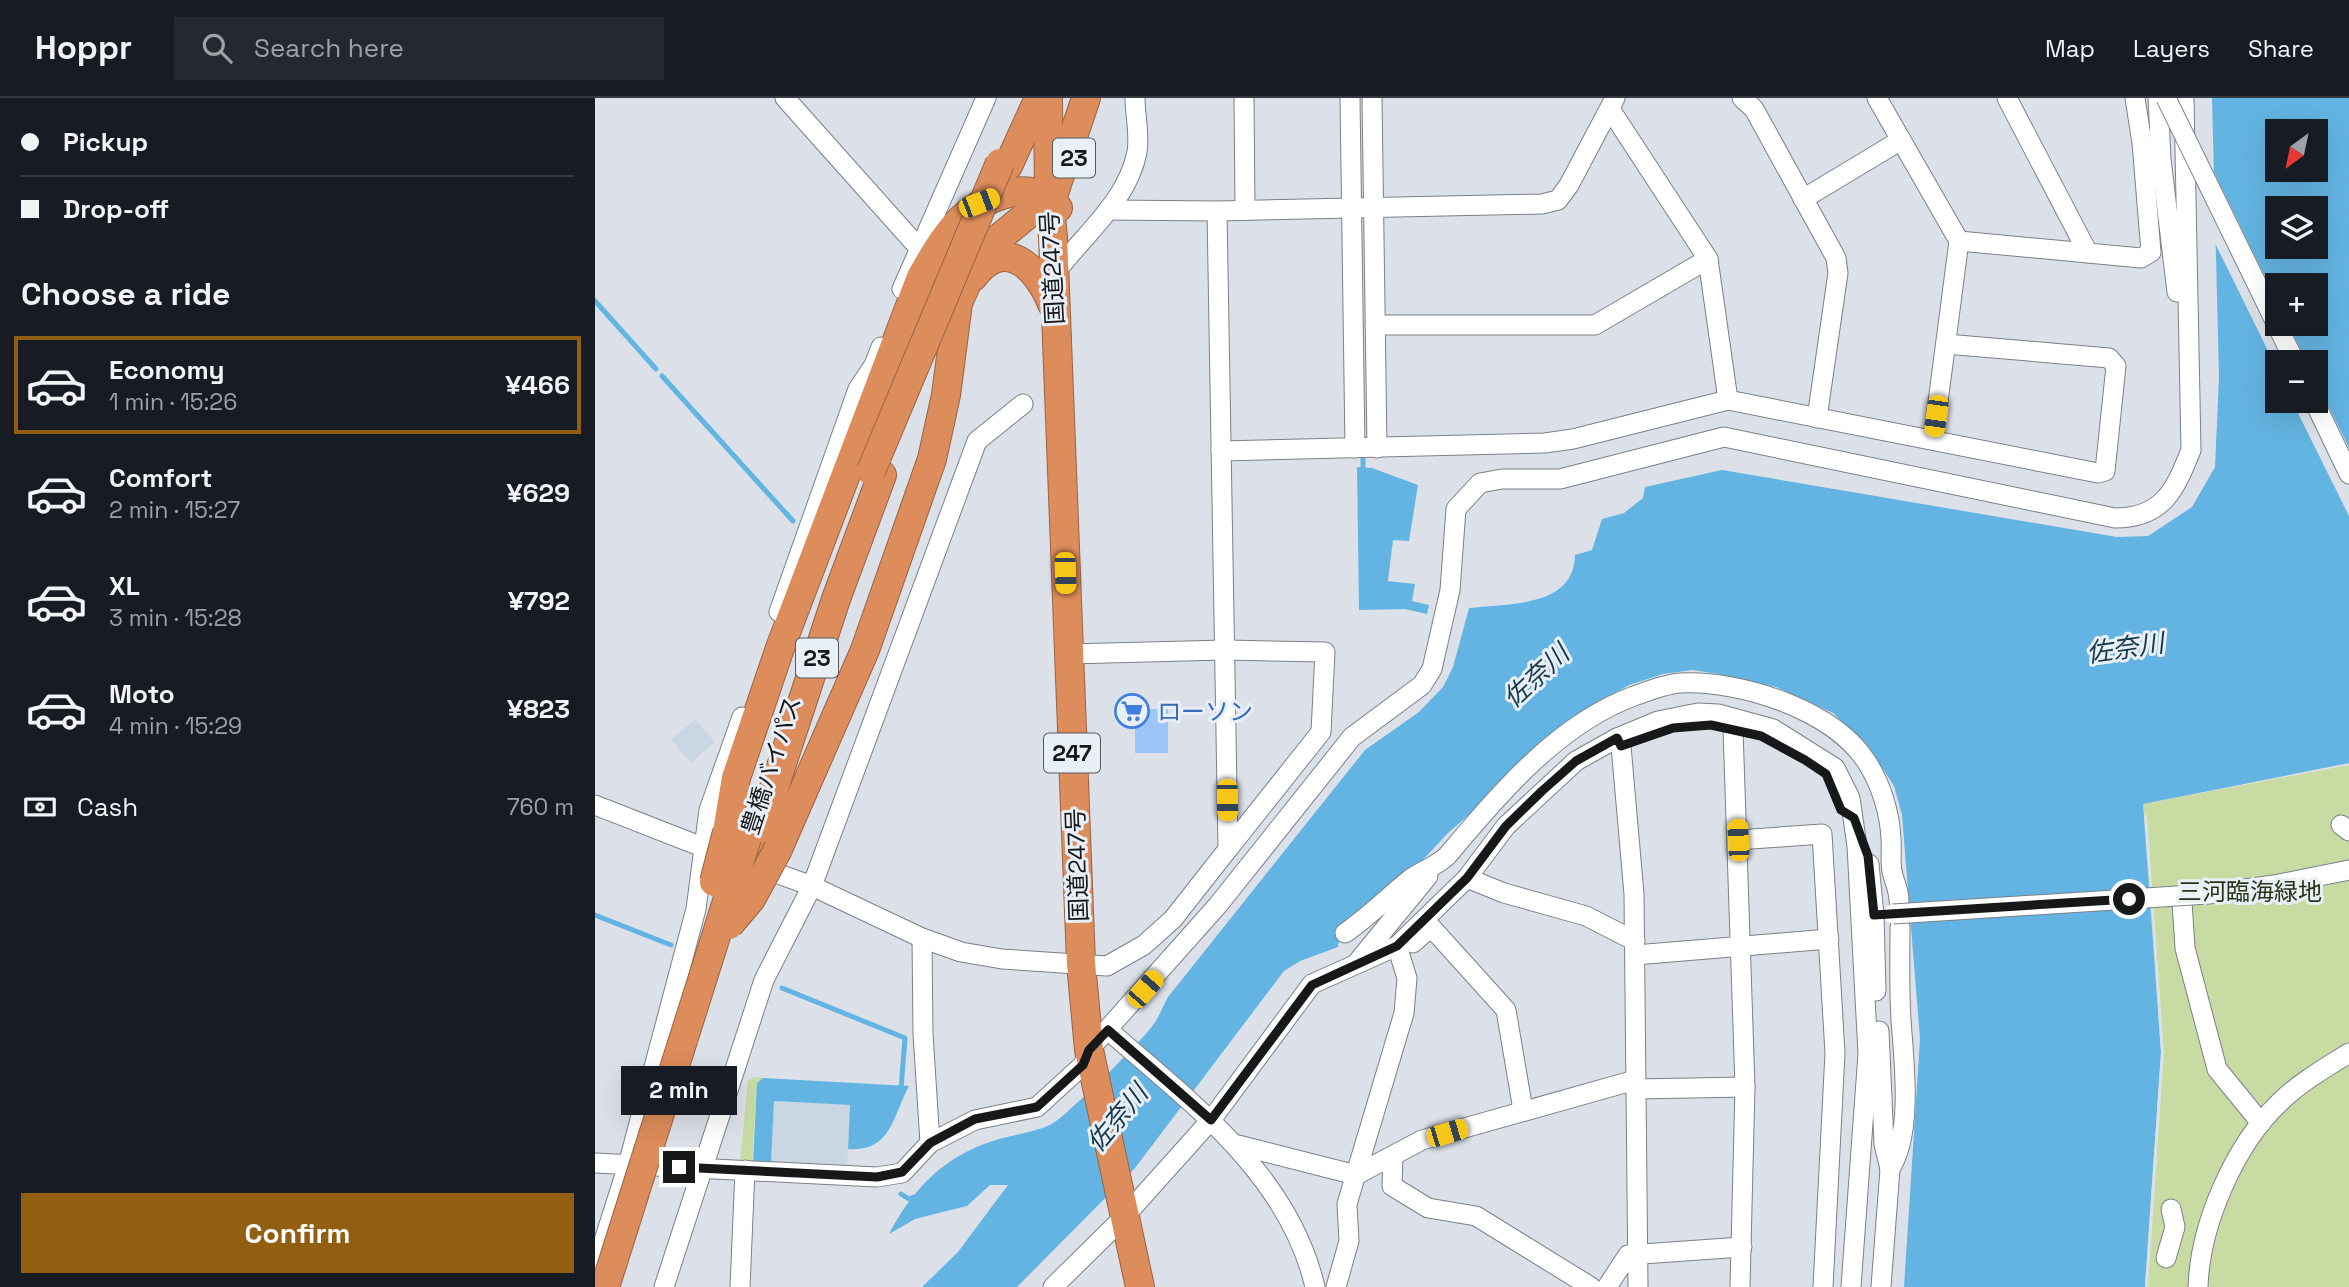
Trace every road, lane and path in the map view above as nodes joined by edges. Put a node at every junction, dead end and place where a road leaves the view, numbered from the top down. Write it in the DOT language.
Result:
graph roads {
  1 [pos="785,98"];
  2 [pos="986,98"];
  3 [pos="1030,98"];
  4 [pos="1086,98"];
  5 [pos="1093,98"];
  6 [pos="1135,98"];
  7 [pos="1244,98"];
  8 [pos="1350,98"];
  9 [pos="1372,98"];
  10 [pos="1742,98"];
  11 [pos="1877,98"];
  12 [pos="2007,98"];
  13 [pos="2135,98"];
  14 [pos="2158,98"];
  15 [pos="2166,98"];
  16 [pos="2183,98"];
  17 [pos="1613,104"];
  18 [pos="1045,105"];
  19 [pos="1901,140"];
  20 [pos="1803,199"];
  21 [pos="979,203"];
  22 [pos="1352,207"];
  23 [pos="1374,208"];
  24 [pos="1055,210"];
  25 [pos="1108,210"];
  26 [pos="1245,210"];
  27 [pos="1217,211"];
  28 [pos="1959,241"];
  29 [pos="918,247"];
  30 [pos="2088,254"];
  31 [pos="1708,259"];
  32 [pos="1063,263"];
  33 [pos="961,296"];
  34 [pos="1055,310"];
  35 [pos="1375,326"];
  36 [pos="1946,344"];
  37 [pos="2289,350"];
  38 [pos="1728,400"];
  39 [pos="1023,404"];
  40 [pos="2320,413"];
  41 [pos="1817,418"];
  42 [pos="2193,419"];
  43 [pos="1061,437"];
  44 [pos="1933,440"];
  45 [pos="1355,448"];
  46 [pos="1377,448"];
  47 [pos="1221,451"];
  48 [pos="877,473"];
  49 [pos="2349,474"];
  50 [pos="1224,650"];
  51 [pos="1068,654"];
  52 [pos="1733,729"];
  53 [pos="1619,742"];
  54 [pos="595,805"];
  55 [pos="1854,818"];
  56 [pos="752,840"];
  57 [pos="1738,840"];
  58 [pos="703,847"];
  59 [pos="1228,849"];
  60 [pos="1435,867"];
  61 [pos="2348,868"];
  62 [pos="1467,878"];
  63 [pos="812,886"];
  64 [pos="2181,891"];
  65 [pos="1885,914"];
  66 [pos="1345,933"];
  67 [pos="922,938"];
  68 [pos="1829,939"];
  69 [pos="1742,946"];
  70 [pos="1635,948"];
  71 [pos="1398,949"];
  72 [pos="1081,963"];
  73 [pos="1356,964"];
  74 [pos="1101,1046"];
  75 [pos="2349,1053"];
  76 [pos="1635,1084"];
  77 [pos="1745,1087"];
  78 [pos="1523,1110"];
  79 [pos="1207,1117"];
  80 [pos="2261,1123"];
  81 [pos="930,1143"];
  82 [pos="1238,1145"];
  83 [pos="1392,1156"];
  84 [pos="595,1163"];
  85 [pos="628,1165"];
  86 [pos="705,1168"];
  87 [pos="1890,1169"];
  88 [pos="745,1170"];
  89 [pos="1356,1175"];
  90 [pos="2171,1209"];
  91 [pos="1122,1210"];
  92 [pos="1742,1247"];
  93 [pos="1638,1256"];
  94 [pos="2167,1258"];
  95 [pos="595,1269"];
  96 [pos="605,1287"];
  97 [pos="615,1287"];
  98 [pos="664,1287"];
  99 [pos="740,1287"];
  100 [pos="1053,1287"];
  101 [pos="1140,1287"];
  102 [pos="1314,1287"];
  103 [pos="1336,1287"];
  104 [pos="1591,1287"];
  105 [pos="1607,1287"];
  106 [pos="1638,1287"];
  107 [pos="1740,1287"];
  108 [pos="1823,1287"];
  109 [pos="1851,1287"];
  110 [pos="1881,1287"];
  111 [pos="2198,1287"];
  1 -- 29 [label="street"];
  2 -- 29 [label="street"];
  3 -- 48 [label="highway, 豊橋バイパス / 23, bridge"];
  4 -- 24 [label="highway"];
  5 -- 24 [label="highway, 23"];
  6 -- 25 [label="street"];
  7 -- 26 [label="street"];
  8 -- 22 [label="street"];
  9 -- 23 [label="street"];
  10 -- 20 [label="street"];
  11 -- 19 [label="street"];
  12 -- 30 [label="street"];
  13 -- 30 [label="street"];
  14 -- 42 [label="street"];
  15 -- 37 [label="street, bridge"];
  16 -- 42 [label="street"];
  17 -- 23 [label="street"];
  17 -- 31 [label="street"];
  18 -- 21 [label="highway"];
  18 -- 24 [label="highway, 国道247号 / 247"];
  18 -- 48 [label="highway, 豊橋バイパス / 23"];
  19 -- 20 [label="street"];
  19 -- 28 [label="street"];
  20 -- 41 [label="street"];
  21 -- 24 [label="highway"];
  21 -- 56 [label="highway"];
  22 -- 23 [label="street"];
  22 -- 26 [label="street"];
  22 -- 45 [label="street"];
  23 -- 35 [label="street"];
  24 -- 32 [label="highway, 国道247号 / 247"];
  24 -- 33 [label="highway"];
  24 -- 34 [label="highway, 国道247号 / 247"];
  25 -- 27 [label="street"];
  25 -- 32 [label="street"];
  26 -- 27 [label="street"];
  27 -- 47 [label="street"];
  28 -- 30 [label="street"];
  28 -- 36 [label="street"];
  29 -- 58 [label="street"];
  31 -- 35 [label="street"];
  31 -- 38 [label="street"];
  32 -- 43 [label="highway, 国道247号 / 247"];
  33 -- 34 [label="highway"];
  33 -- 56 [label="highway"];
  34 -- 43 [label="highway, 国道247号 / 247"];
  35 -- 46 [label="street"];
  36 -- 44 [label="street"];
  36 -- 44 [label="street"];
  38 -- 41 [label="street"];
  38 -- 46 [label="street"];
  39 -- 63 [label="street"];
  40 -- 49 [label="street"];
  41 -- 44 [label="street"];
  42 -- 74 [label="street"];
  43 -- 51 [label="highway, 国道247号 / 247"];
  45 -- 46 [label="street"];
  45 -- 47 [label="street"];
  47 -- 50 [label="street"];
  48 -- 56 [label="highway, 豊橋バイパス / 23"];
  50 -- 51 [label="street"];
  50 -- 59 [label="street"];
  50 -- 59 [label="street"];
  51 -- 72 [label="highway, 国道247号 / 247"];
  52 -- 53 [label="street"];
  52 -- 55 [label="street"];
  52 -- 57 [label="street"];
  53 -- 55 [label="street"];
  53 -- 62 [label="street"];
  53 -- 70 [label="street"];
  54 -- 58 [label="street"];
  55 -- 65 [label="street"];
  56 -- 96 [label="highway, 豊橋バイパス / 23, bridge"];
  56 -- 97 [label="highway, 豊橋バイパス / 23"];
  57 -- 68 [label="street"];
  57 -- 69 [label="street"];
  58 -- 63 [label="street"];
  58 -- 85 [label="street"];
  59 -- 72 [label="street"];
  60 -- 65 [label="street"];
  60 -- 66 [label="street"];
  60 -- 73 [label="street"];
  61 -- 65 [label="street, bridge"];
  62 -- 70 [label="street"];
  62 -- 71 [label="street"];
  63 -- 67 [label="street"];
  63 -- 86 [label="street"];
  64 -- 80 [label="street"];
  65 -- 87 [label="street"];
  65 -- 87 [label="street"];
  65 -- 109 [label="street"];
  67 -- 72 [label="street"];
  67 -- 81 [label="street"];
  68 -- 69 [label="street"];
  68 -- 108 [label="street"];
  69 -- 70 [label="street"];
  69 -- 77 [label="street"];
  70 -- 76 [label="street"];
  71 -- 73 [label="street"];
  71 -- 78 [label="street"];
  71 -- 89 [label="street"];
  72 -- 74 [label="highway, 国道247号 / 247"];
  73 -- 79 [label="street"];
  74 -- 79 [label="street"];
  74 -- 81 [label="street"];
  74 -- 91 [label="highway, 国道247号 / 247"];
  75 -- 80 [label="street"];
  76 -- 77 [label="street"];
  76 -- 78 [label="street"];
  76 -- 93 [label="street"];
  77 -- 92 [label="street"];
  78 -- 83 [label="street"];
  79 -- 82 [label="street"];
  79 -- 91 [label="street"];
  80 -- 111 [label="street"];
  81 -- 88 [label="street"];
  82 -- 89 [label="street"];
  82 -- 102 [label="street"];
  83 -- 89 [label="street"];
  83 -- 104 [label="street"];
  84 -- 85 [label="street"];
  85 -- 86 [label="street"];
  85 -- 95 [label="street"];
  86 -- 88 [label="street"];
  86 -- 98 [label="street"];
  87 -- 110 [label="street"];
  88 -- 99 [label="street"];
  89 -- 103 [label="street"];
  90 -- 94 [label="street"];
  91 -- 100 [label="street"];
  91 -- 101 [label="highway, 国道247号 / 247"];
  92 -- 93 [label="street"];
  92 -- 107 [label="street"];
  93 -- 105 [label="street"];
  93 -- 106 [label="street"];
}
